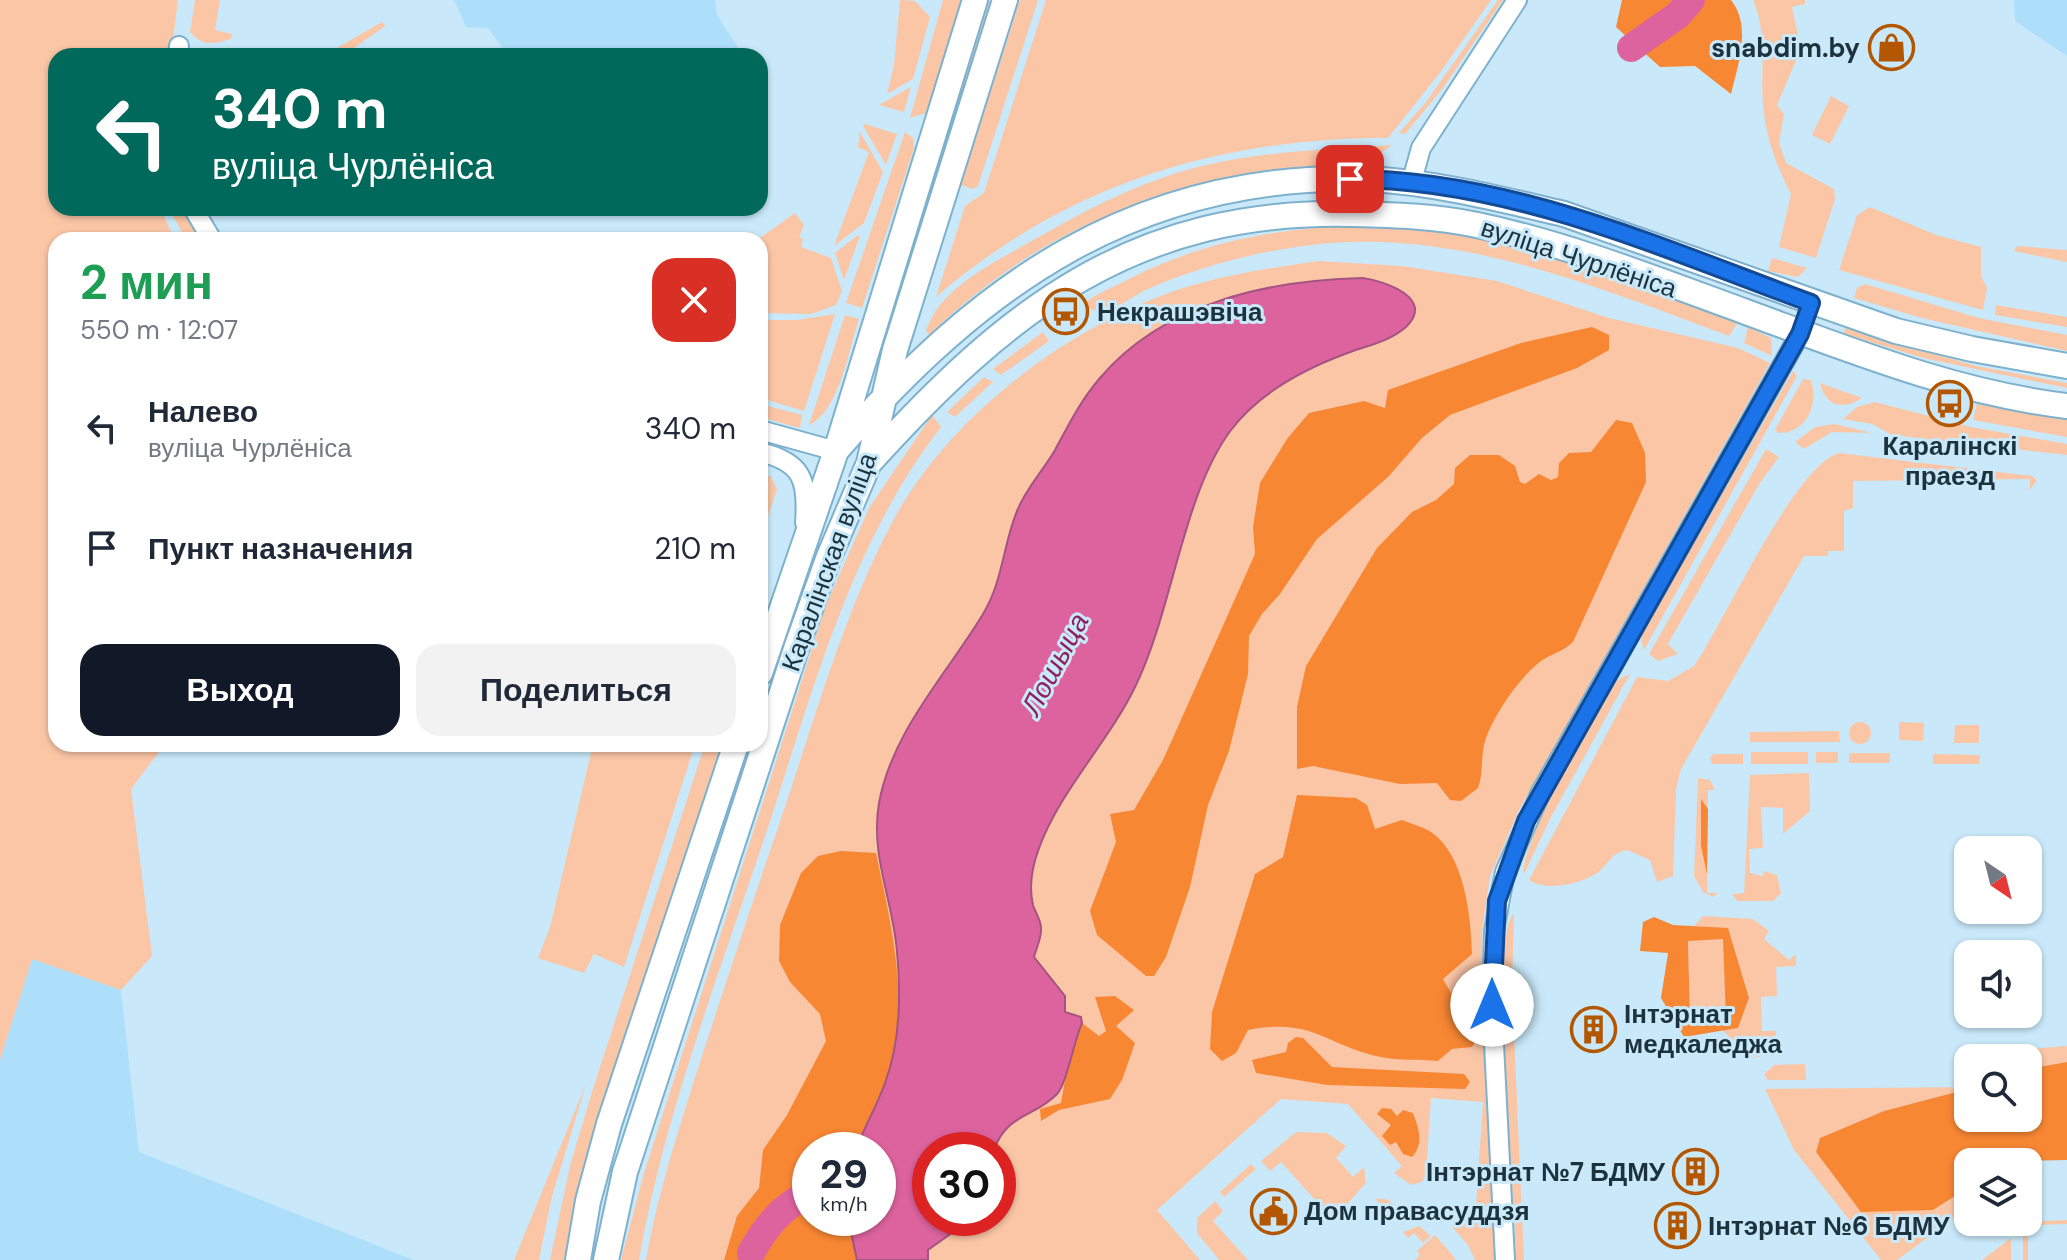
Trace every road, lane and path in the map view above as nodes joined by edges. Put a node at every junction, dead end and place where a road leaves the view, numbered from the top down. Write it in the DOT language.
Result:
graph roads {
  1 [pos="975,0"];
  2 [pos="1005,0"];
  3 [pos="1517,0"];
  4 [pos="1411,184"];
  5 [pos="1408,215"];
  6 [pos="1811,303"];
  7 [pos="1800,334"];
  8 [pos="895,350"];
  9 [pos="919,365"];
  10 [pos="2067,366"];
  11 [pos="882,398"];
  12 [pos="2067,406"];
  13 [pos="768,432"];
  14 [pos="836,451"];
  15 [pos="768,455"];
  16 [pos="869,463"];
  17 [pos="803,539"];
  18 [pos="768,648"];
  19 [pos="768,737"];
  20 [pos="733,752"];
  21 [pos="763,752"];
  22 [pos="668,950"];
  23 [pos="695,960"];
  24 [pos="578,1260"];
  25 [pos="606,1260"];
  26 [pos="1505,1260"];
  1 -- 14 [label="main road, Каралінская вуліца"];
  2 -- 8 [label="main road, Каралінская вуліца"];
  3 -- 4 [label="street"];
  4 -- 5 [label="main road"];
  4 -- 6 [label="main road, вуліца Чурлёніса"];
  4 -- 9 [label="main road, вуліца Чурлёніса"];
  5 -- 7 [label="main road, вуліца Чурлёніса"];
  5 -- 16 [label="main road, вуліца Чурлёніса"];
  6 -- 7 [label="main road"];
  6 -- 10 [label="main road, вуліца Чурлёніса"];
  7 -- 12 [label="main road, вуліца Чурлёніса"];
  7 -- 26 [label="street"];
  8 -- 9 [label="main road"];
  8 -- 11 [label="main road, Каралінская вуліца"];
  9 -- 11 [label="main road, вуліца Чурлёніса"];
  11 -- 14 [label="main road, вуліца Чурлёніса"];
  11 -- 16 [label="main road, Каралінская вуліца"];
  13 -- 14 [label="street"];
  14 -- 16 [label="main road"];
  14 -- 17 [label="main road, Каралінская вуліца"];
  15 -- 17 [label="street"];
  16 -- 19 [label="main road, Каралінская вуліца"];
  17 -- 18 [label="main road, Каралінская вуліца"];
  20 -- 22 [label="main road"];
  21 -- 23 [label="main road, Каралінская вуліца"];
  22 -- 23 [label="main road"];
  22 -- 24 [label="main road"];
  23 -- 25 [label="main road, Каралінская вуліца"];
}
